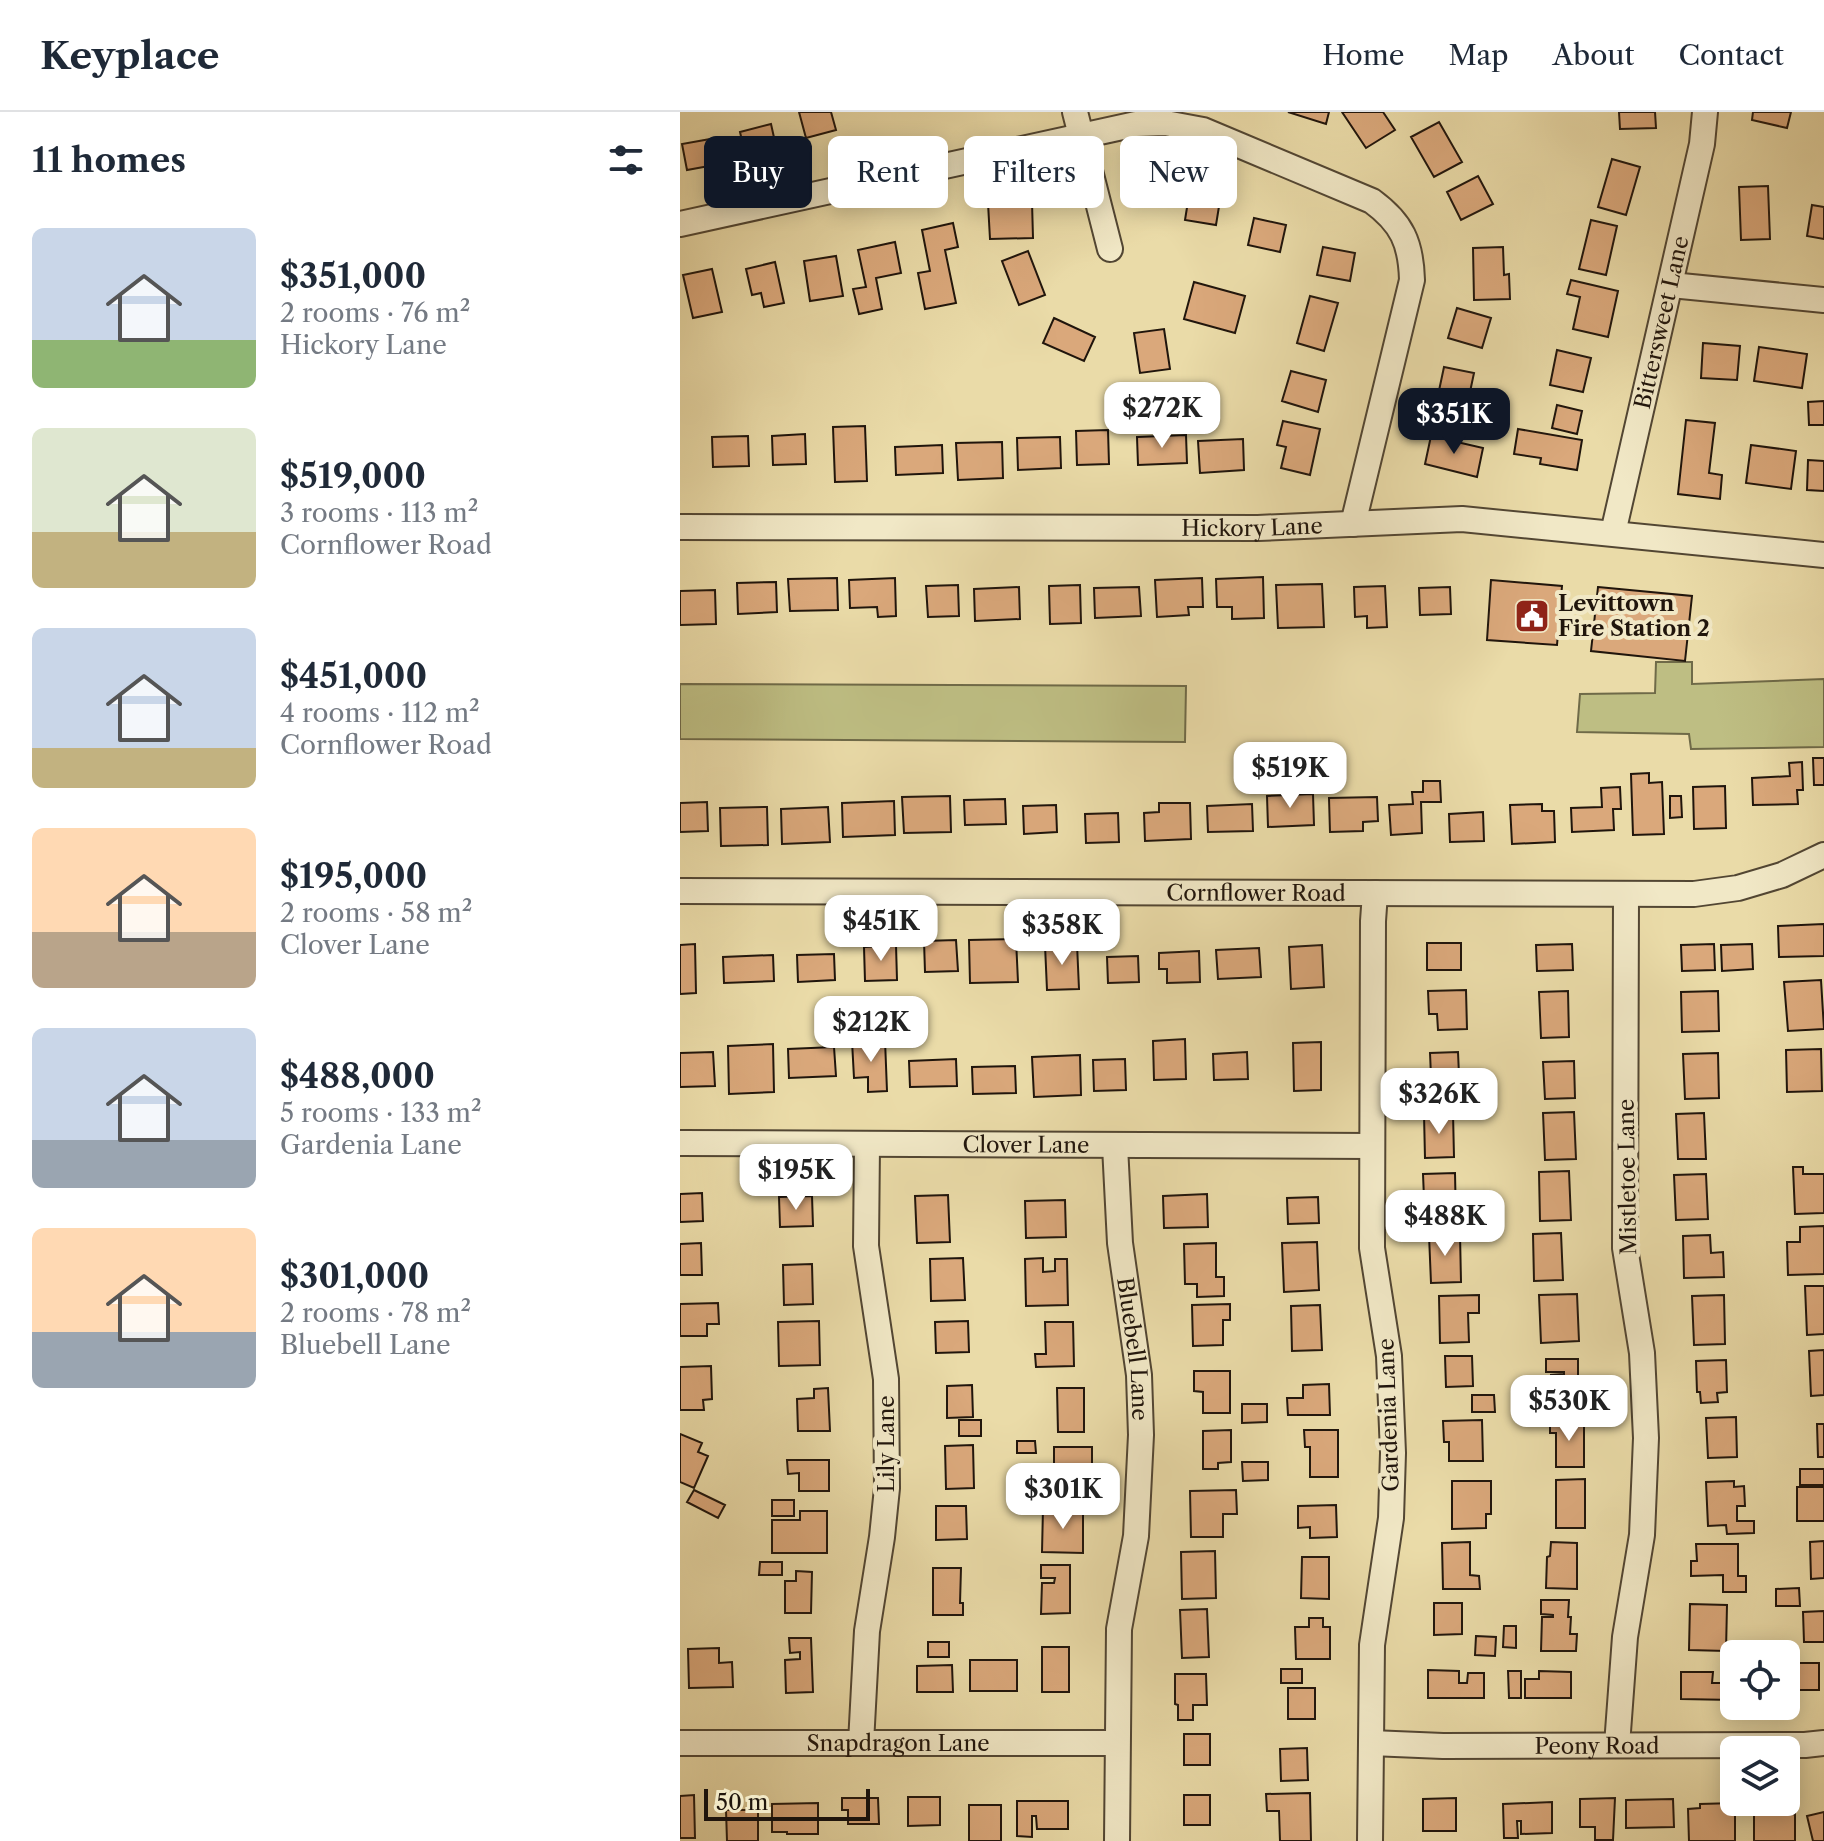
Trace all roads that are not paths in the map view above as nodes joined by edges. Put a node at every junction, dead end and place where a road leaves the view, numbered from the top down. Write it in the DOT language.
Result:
graph roads {
  1 [pos="1705,112"];
  2 [pos="1078,124"];
  3 [pos="680,224"];
  4 [pos="1110,249"];
  5 [pos="1671,285"];
  6 [pos="1824,300"];
  7 [pos="1353,524"];
  8 [pos="680,527"];
  9 [pos="1613,533"];
  10 [pos="1824,555"];
  11 [pos="1824,855"];
  12 [pos="680,891"];
  13 [pos="1375,893"];
  14 [pos="1626,894"];
  15 [pos="680,1143"];
  16 [pos="867,1145"];
  17 [pos="1115,1146"];
  18 [pos="1372,1146"];
  19 [pos="680,1743"];
  20 [pos="861,1743"];
  21 [pos="1117,1743"];
  22 [pos="1371,1743"];
  23 [pos="1824,1743"];
  24 [pos="1617,1745"];
  25 [pos="1117,1841"];
  26 [pos="1370,1841"];
  1 -- 5 [label="street, Bittersweet Lane"];
  2 -- 3 [label="street"];
  2 -- 4 [label="street"];
  2 -- 7 [label="street"];
  5 -- 6 [label="street"];
  5 -- 9 [label="street, Bittersweet Lane"];
  7 -- 8 [label="street, Hickory Lane"];
  7 -- 9 [label="street, Hickory Lane"];
  9 -- 10 [label="street, Hickory Lane"];
  11 -- 14 [label="street, Cornflower Road"];
  12 -- 13 [label="street, Cornflower Road"];
  13 -- 14 [label="street, Cornflower Road"];
  13 -- 18 [label="street, Gardenia Lane"];
  14 -- 24 [label="street, Mistletoe Lane"];
  15 -- 16 [label="street, Clover Lane"];
  16 -- 17 [label="street, Clover Lane"];
  16 -- 20 [label="street, Lily Lane"];
  17 -- 18 [label="street, Clover Lane"];
  17 -- 21 [label="street, Bluebell Lane"];
  18 -- 22 [label="street, Gardenia Lane"];
  19 -- 20 [label="street, Snapdragon Lane"];
  20 -- 21 [label="street, Snapdragon Lane"];
  21 -- 25 [label="street, Bluebell Lane"];
  22 -- 24 [label="street, Peony Road"];
  22 -- 26 [label="street, Gardenia Lane"];
  23 -- 24 [label="street, Peony Road"];
}
